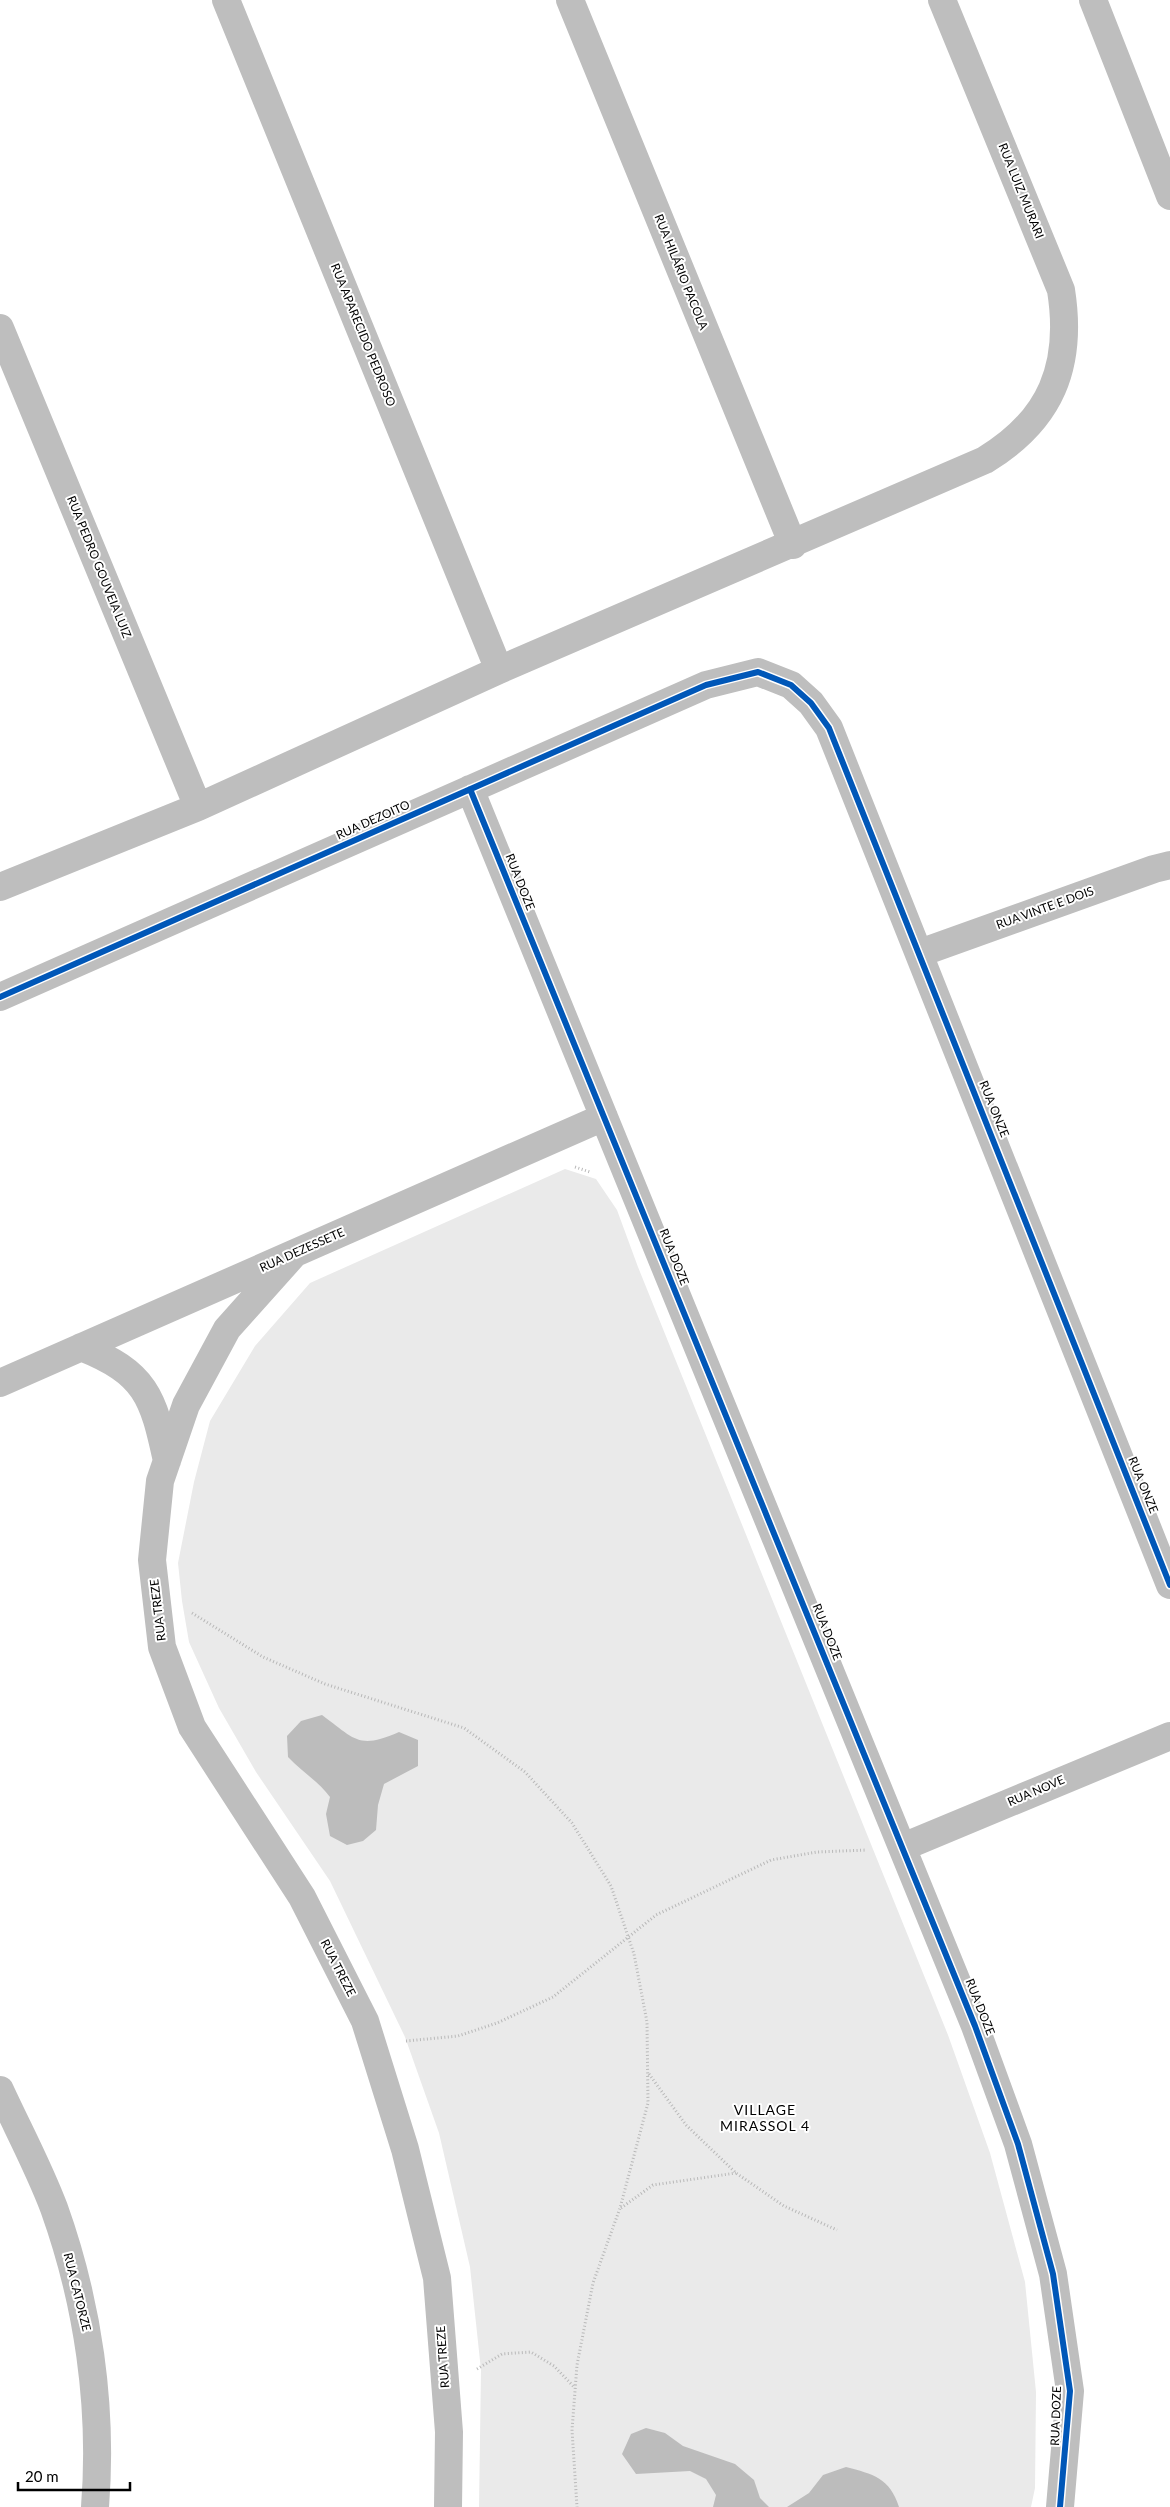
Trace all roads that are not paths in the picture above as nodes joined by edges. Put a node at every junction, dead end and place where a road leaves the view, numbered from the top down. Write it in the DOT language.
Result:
graph roads {
  1 [pos="226,0"];
  2 [pos="570,0"];
  3 [pos="942,0"];
  4 [pos="1093,0"];
  5 [pos="1170,196"];
  6 [pos="0,328"];
  7 [pos="793,545"];
  8 [pos="499,670"];
  9 [pos="758,672"];
  10 [pos="470,789"];
  11 [pos="198,807"];
  12 [pos="1170,865"];
  13 [pos="0,887"];
  14 [pos="920,953"];
  15 [pos="0,997"];
  16 [pos="604,1117"];
  17 [pos="294,1254"];
  18 [pos="81,1347"];
  19 [pos="0,1383"];
  20 [pos="167,1462"];
  21 [pos="1170,1585"];
  22 [pos="1170,1736"];
  23 [pos="903,1847"];
  24 [pos="0,2090"];
  25 [pos="10,2137"];
  26 [pos="94,2507"];
  27 [pos="448,2507"];
  28 [pos="1060,2507"];
  1 -- 8 [label="street, RUA APARECIDO PEDROSO"];
  2 -- 7 [label="street, RUA HILÁRIO PACOLA"];
  3 -- 7 [label="street, RUA LUIZ MURARI"];
  4 -- 5 [label="street"];
  6 -- 11 [label="street, RUA PEDRO GOUVEIA LUIZ"];
  7 -- 8 [label="street, RUA LUIZ MURARI"];
  8 -- 11 [label="street, RUA LUIZ MURARI"];
  9 -- 10 [label="street, RUA DEZOITO"];
  9 -- 14 [label="street, RUA ONZE"];
  10 -- 15 [label="street, RUA DEZOITO"];
  10 -- 16 [label="street, RUA DOZE"];
  11 -- 13 [label="street, RUA LUIZ MURARI"];
  12 -- 14 [label="street, RUA VINTE E DOIS"];
  14 -- 21 [label="street, RUA ONZE"];
  16 -- 17 [label="street, RUA DEZESSETE"];
  16 -- 23 [label="street, RUA DOZE"];
  17 -- 18 [label="street, RUA DEZESSETE"];
  17 -- 20 [label="street, RUA TREZE"];
  18 -- 19 [label="street, RUA DEZESSETE"];
  18 -- 20 [label="street"];
  20 -- 27 [label="street, RUA TREZE"];
  22 -- 23 [label="street, RUA NOVE"];
  23 -- 28 [label="street, RUA DOZE"];
  24 -- 25 [label="street, RUA CATORZE"];
  25 -- 26 [label="street, RUA CATORZE"];
}
